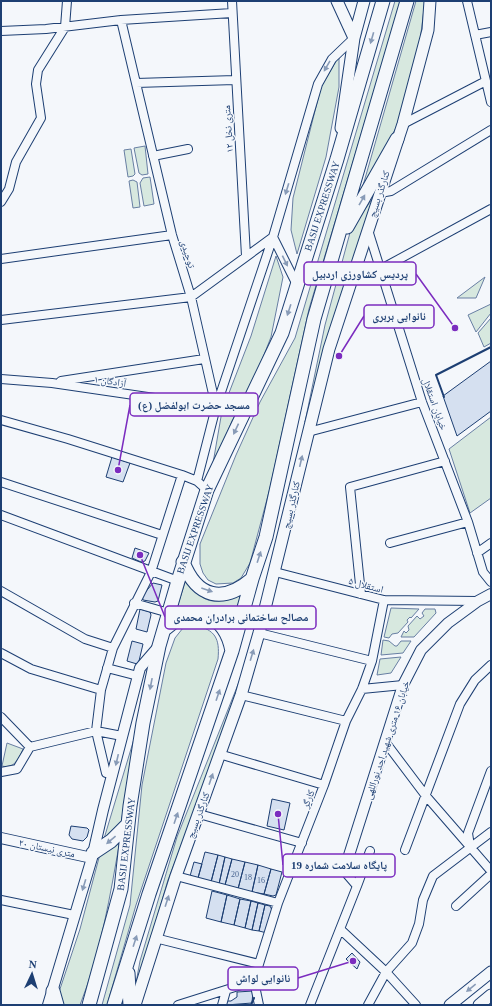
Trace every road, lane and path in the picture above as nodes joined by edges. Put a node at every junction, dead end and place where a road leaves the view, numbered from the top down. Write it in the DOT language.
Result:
graph roads {
  1 [pos="67,1"];
  2 [pos="232,1"];
  3 [pos="337,1"];
  4 [pos="364,1"];
  5 [pos="383,1"];
  6 [pos="406,1"];
  7 [pos="430,1"];
  8 [pos="438,1"];
  9 [pos="467,1"];
  10 [pos="232,13"];
  11 [pos="121,20"];
  12 [pos="65,27"];
  13 [pos="428,30"];
  14 [pos="1,31"];
  15 [pos="491,32"];
  16 [pos="475,35"];
  17 [pos="354,38"];
  18 [pos="235,80"];
  19 [pos="486,81"];
  20 [pos="136,82"];
  21 [pos="491,100"];
  22 [pos="403,124"];
  23 [pos="491,130"];
  24 [pos="397,139"];
  25 [pos="188,149"];
  26 [pos="153,156"];
  27 [pos="338,159"];
  28 [pos="380,193"];
  29 [pos="1,202"];
  30 [pos="491,209"];
  31 [pos="368,230"];
  32 [pos="172,235"];
  33 [pos="274,237"];
  34 [pos="336,246"];
  35 [pos="246,256"];
  36 [pos="1,259"];
  37 [pos="381,269"];
  38 [pos="297,285"];
  39 [pos="190,297"];
  40 [pos="1,320"];
  41 [pos="204,359"];
  42 [pos="110,374"];
  43 [pos="1,379"];
  44 [pos="52,383"];
  45 [pos="111,392"];
  46 [pos="422,402"];
  47 [pos="216,407"];
  48 [pos="1,420"];
  49 [pos="308,432"];
  50 [pos="445,461"];
  51 [pos="182,475"];
  52 [pos="197,481"];
  53 [pos="1,482"];
  54 [pos="207,490"];
  55 [pos="1,515"];
  56 [pos="468,522"];
  57 [pos="162,535"];
  58 [pos="390,543"];
  59 [pos="491,543"];
  60 [pos="477,553"];
  61 [pos="183,562"];
  62 [pos="151,572"];
  63 [pos="275,572"];
  64 [pos="252,579"];
  65 [pos="178,581"];
  66 [pos="491,582"];
  67 [pos="1,591"];
  68 [pos="361,594"];
  69 [pos="491,594"];
  70 [pos="384,600"];
  71 [pos="478,601"];
  72 [pos="134,603"];
  73 [pos="169,613"];
  74 [pos="165,629"];
  75 [pos="259,634"];
  76 [pos="159,646"];
  77 [pos="113,648"];
  78 [pos="232,651"];
  79 [pos="1,653"];
  80 [pos="372,661"];
  81 [pos="491,665"];
  82 [pos="108,668"];
  83 [pos="138,676"];
  84 [pos="403,685"];
  85 [pos="362,689"];
  86 [pos="101,690"];
  87 [pos="241,695"];
  88 [pos="1,717"];
  89 [pos="346,721"];
  90 [pos="96,731"];
  91 [pos="122,736"];
  92 [pos="386,744"];
  93 [pos="30,747"];
  94 [pos="220,754"];
  95 [pos="491,771"];
  96 [pos="1,772"];
  97 [pos="113,774"];
  98 [pos="324,785"];
  99 [pos="426,796"];
  100 [pos="198,814"];
  101 [pos="128,824"];
  102 [pos="491,832"];
  103 [pos="1,838"];
  104 [pos="302,843"];
  105 [pos="471,848"];
  106 [pos="405,850"];
  107 [pos="370,851"];
  108 [pos="93,855"];
  109 [pos="344,871"];
  110 [pos="491,871"];
  111 [pos="491,874"];
  112 [pos="176,876"];
  113 [pos="357,886"];
  114 [pos="1,900"];
  115 [pos="278,903"];
  116 [pos="456,906"];
  117 [pos="74,915"];
  118 [pos="340,929"];
  119 [pos="155,938"];
  120 [pos="128,963"];
  121 [pos="259,964"];
  122 [pos="386,972"];
  123 [pos="491,972"];
  124 [pos="254,981"];
  125 [pos="52,991"];
  126 [pos="226,991"];
  127 [pos="491,995"];
  128 [pos="48,1005"];
  129 [pos="57,1005"];
  130 [pos="89,1005"];
  131 [pos="114,1005"];
  132 [pos="130,1005"];
  133 [pos="135,1005"];
  134 [pos="178,1005"];
  135 [pos="222,1005"];
  136 [pos="259,1005"];
  137 [pos="310,1005"];
  138 [pos="368,1005"];
  139 [pos="416,1005"];
  140 [pos="450,1005"];
  141 [pos="479,1005"];
  1 -- 12 [label="street"];
  2 -- 10 [label="street, ۱۲ متری نخل"];
  3 -- 17 [label="main road"];
  4 -- 17 [label="main road"];
  5 -- 27 [label="highway, BASIJ EXPRESSWAY, one-way"];
  6 -- 34 [label="highway"];
  7 -- 13 [label="main road, کنارگذر بسیج"];
  8 -- 13 [label="main road"];
  9 -- 16 [label="street"];
  10 -- 11 [label="street"];
  10 -- 18 [label="street, ۱۲ متری نخل"];
  11 -- 12 [label="street"];
  11 -- 20 [label="street, توحیدی"];
  12 -- 14 [label="street"];
  12 -- 29 [label="street"];
  13 -- 22 [label="main road, کنارگذر بسیج"];
  15 -- 16 [label="street"];
  16 -- 19 [label="street"];
  17 -- 27 [label="main road"];
  17 -- 33 [label="street, one-way"];
  18 -- 20 [label="street"];
  18 -- 35 [label="street, ۱۲ متری نخل"];
  19 -- 21 [label="street"];
  19 -- 22 [label="street"];
  20 -- 26 [label="street, توحیدی"];
  22 -- 24 [label="main road, کنارگذر بسیج"];
  23 -- 28 [label="street"];
  24 -- 28 [label="main road, کنارگذر بسیج"];
  34 -- 24 [label="highway, one-way"];
  25 -- 26 [label="street"];
  26 -- 32 [label="street, توحیدی"];
  27 -- 38 [label="highway, BASIJ EXPRESSWAY"];
  28 -- 31 [label="main road, کنارگذر بسیج"];
  30 -- 37 [label="street"];
  31 -- 37 [label="street, خیابان استقلال"];
  31 -- 49 [label="main road, کنارگذر بسیج"];
  32 -- 36 [label="street"];
  32 -- 39 [label="street, توحیدی"];
  33 -- 35 [label="street"];
  33 -- 38 [label="street, one-way"];
  33 -- 47 [label="street"];
  64 -- 34 [label="highway, one-way"];
  35 -- 39 [label="street"];
  37 -- 46 [label="street, خیابان استقلال"];
  38 -- 54 [label="highway, BASIJ EXPRESSWAY, one-way"];
  39 -- 40 [label="street"];
  39 -- 41 [label="street, توحیدی"];
  41 -- 42 [label="street"];
  41 -- 47 [label="street, توحیدی"];
  42 -- 44 [label="street"];
  42 -- 45 [label="street"];
  43 -- 44 [label="street, آزادگان ۱"];
  44 -- 45 [label="street, آزادگان ۱"];
  45 -- 47 [label="street, آزادگان ۱"];
  46 -- 49 [label="street"];
  46 -- 50 [label="street, خیابان استقلال"];
  47 -- 52 [label="street, توحیدی"];
  48 -- 51 [label="street"];
  63 -- 49 [label="main road, کنارگذر بسیج, one-way"];
  50 -- 56 [label="street, خیابان استقلال"];
  50 -- 68 [label="street"];
  51 -- 52 [label="street"];
  51 -- 57 [label="street"];
  52 -- 54 [label="street"];
  53 -- 57 [label="street"];
  54 -- 61 [label="highway, BASIJ EXPRESSWAY"];
  55 -- 62 [label="street"];
  56 -- 58 [label="street"];
  56 -- 60 [label="street, خیابان استقلال"];
  57 -- 62 [label="street"];
  59 -- 60 [label="street"];
  60 -- 66 [label="street, خیابان استقلال"];
  61 -- 64 [label="highway, one-way"];
  61 -- 65 [label="highway, BASIJ EXPRESSWAY"];
  62 -- 65 [label="street"];
  62 -- 72 [label="street"];
  63 -- 68 [label="street, استقلال ۵"];
  63 -- 75 [label="main road, کنارگذر بسیج"];
  64 -- 78 [label="highway"];
  65 -- 73 [label="highway, BASIJ EXPRESSWAY"];
  67 -- 77 [label="street"];
  68 -- 70 [label="street, استقلال ۵"];
  69 -- 71 [label="street, خیابان ۱۶ متری شهید احد نوراللهی"];
  70 -- 71 [label="street, استقلال ۵"];
  70 -- 80 [label="street, کارگر"];
  71 -- 84 [label="street, خیابان ۱۶ متری شهید احد نوراللهی"];
  72 -- 73 [label="street"];
  72 -- 77 [label="street"];
  73 -- 74 [label="highway, BASIJ EXPRESSWAY"];
  74 -- 76 [label="highway, BASIJ EXPRESSWAY"];
  74 -- 78 [label="highway"];
  75 -- 80 [label="street"];
  87 -- 75 [label="main road, کنارگذر بسیج, one-way"];
  76 -- 83 [label="street"];
  76 -- 101 [label="highway, BASIJ EXPRESSWAY, one-way"];
  77 -- 82 [label="street"];
  120 -- 78 [label="highway, one-way"];
  79 -- 86 [label="street"];
  80 -- 85 [label="street, کارگر"];
  81 -- 99 [label="street"];
  82 -- 83 [label="street"];
  82 -- 86 [label="street"];
  83 -- 91 [label="street"];
  84 -- 85 [label="street"];
  84 -- 92 [label="street, خیابان ۱۶ متری شهید احد نوراللهی"];
  85 -- 89 [label="street, کارگر"];
  86 -- 90 [label="street"];
  87 -- 89 [label="street"];
  87 -- 94 [label="main road, کنارگذر بسیج"];
  88 -- 93 [label="street"];
  89 -- 98 [label="street, کارگر"];
  90 -- 91 [label="street"];
  90 -- 93 [label="street"];
  90 -- 97 [label="street"];
  91 -- 97 [label="street, one-way"];
  92 -- 99 [label="street"];
  92 -- 109 [label="street, خیابان ۱۶ متری شهید احد نوراللهی"];
  93 -- 96 [label="street"];
  94 -- 98 [label="street"];
  100 -- 94 [label="main road, کنارگذر بسیج, one-way"];
  95 -- 105 [label="street"];
  97 -- 108 [label="street"];
  98 -- 104 [label="street, کارگر"];
  99 -- 105 [label="street"];
  99 -- 106 [label="street"];
  100 -- 104 [label="street"];
  100 -- 112 [label="main road, کنارگذر بسیج"];
  101 -- 108 [label="highway, one-way"];
  101 -- 130 [label="highway, BASIJ EXPRESSWAY"];
  102 -- 105 [label="street"];
  103 -- 108 [label="street, ۲۰ متری نیستان"];
  104 -- 115 [label="street, کارگر"];
  105 -- 110 [label="street"];
  105 -- 122 [label="street"];
  107 -- 113 [label="street"];
  108 -- 117 [label="street, one-way"];
  109 -- 113 [label="street"];
  111 -- 116 [label="street"];
  112 -- 115 [label="street"];
  119 -- 112 [label="main road, کنارگذر بسیج, one-way"];
  113 -- 118 [label="street"];
  114 -- 117 [label="street"];
  115 -- 121 [label="street, کارگر"];
  117 -- 125 [label="street"];
  118 -- 122 [label="street"];
  118 -- 137 [label="street"];
  119 -- 121 [label="street"];
  119 -- 133 [label="main road, کنارگذر بسیج"];
  120 -- 131 [label="highway"];
  120 -- 132 [label="highway"];
  121 -- 124 [label="street, کارگر"];
  122 -- 138 [label="street"];
  122 -- 139 [label="street"];
  123 -- 140 [label="main road, one-way"];
  124 -- 126 [label="street"];
  124 -- 136 [label="street, کارگر"];
  125 -- 128 [label="street"];
  125 -- 129 [label="highway"];
  126 -- 134 [label="street"];
  126 -- 135 [label="street"];
  127 -- 141 [label="main road"];
}
